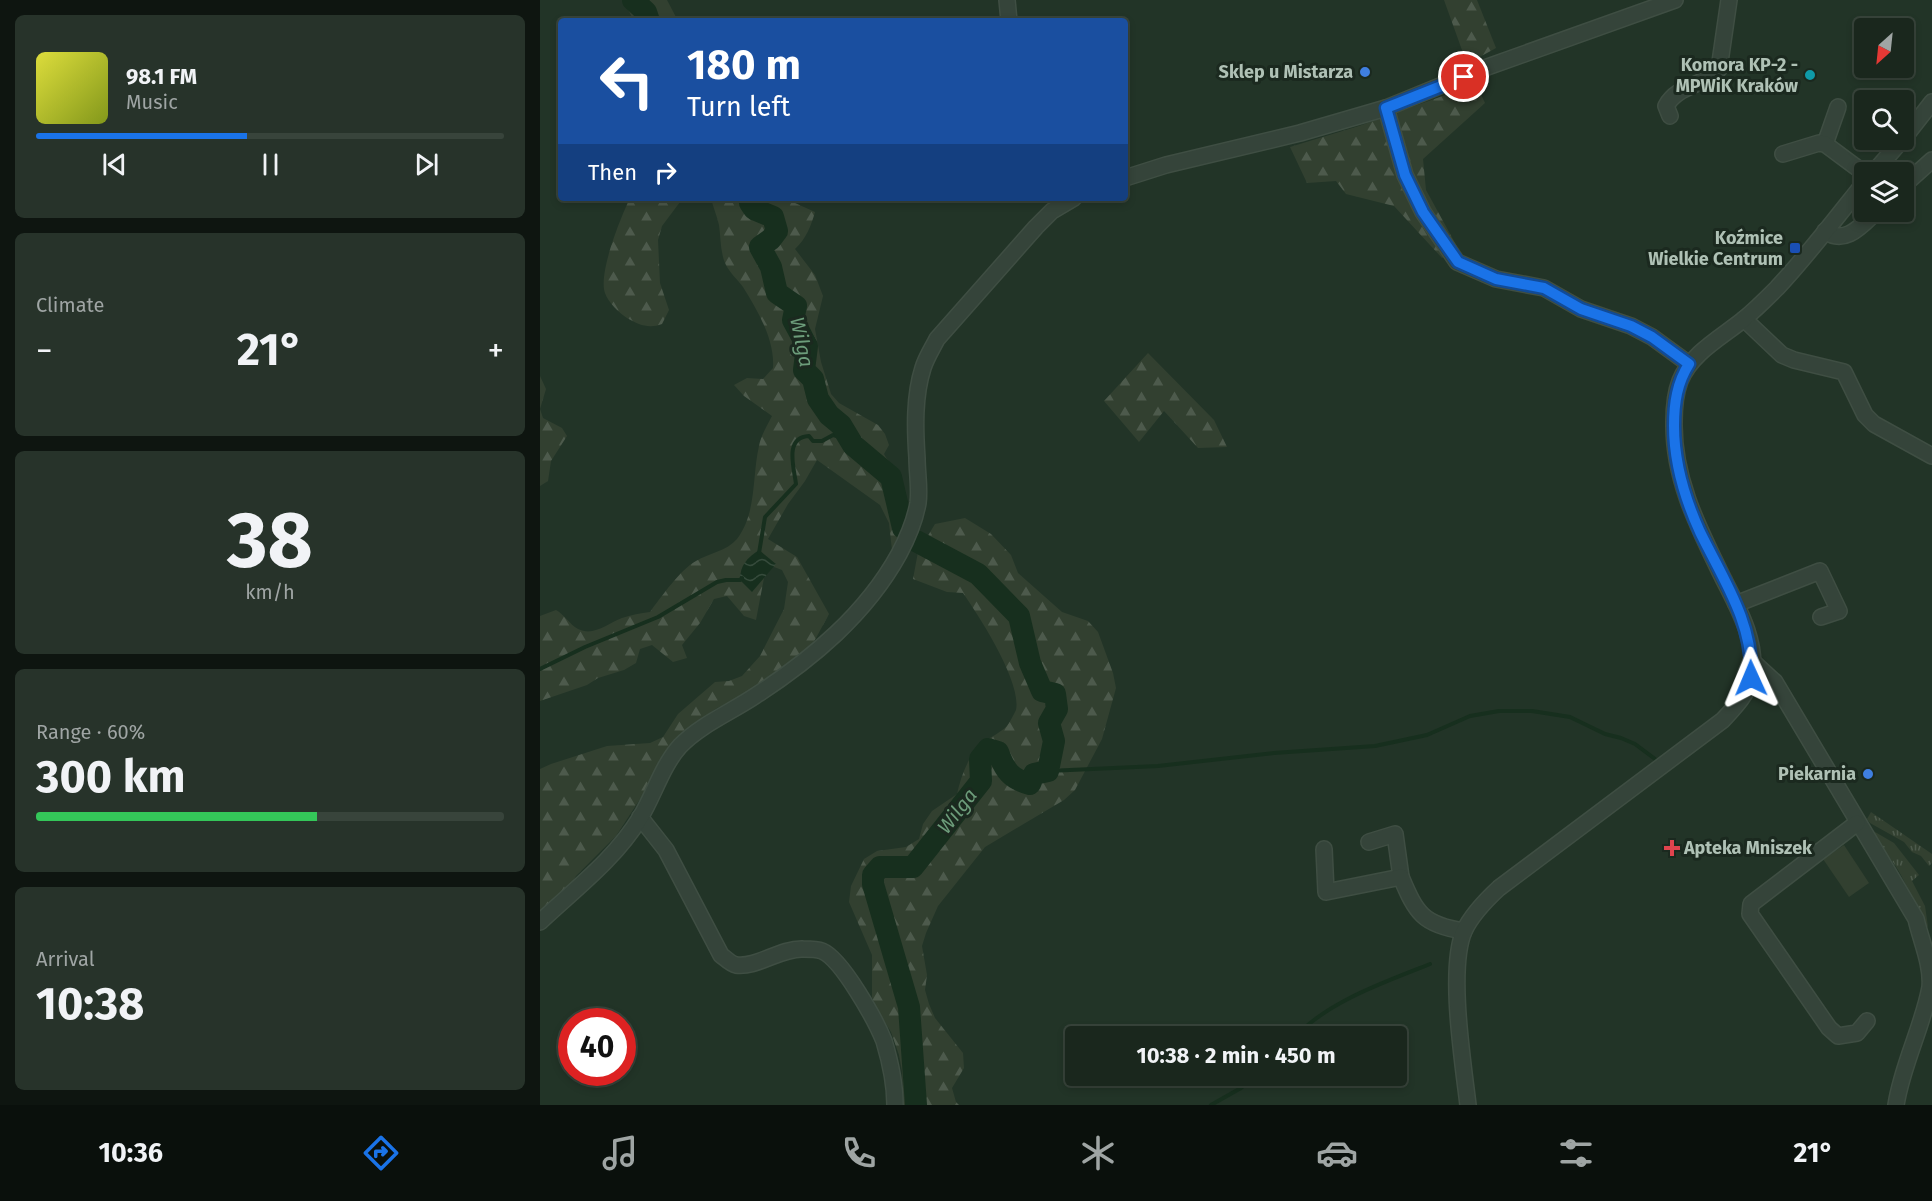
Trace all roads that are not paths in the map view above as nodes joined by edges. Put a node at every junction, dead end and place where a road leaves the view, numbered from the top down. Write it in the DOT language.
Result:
graph roads {
  1 [pos="1007,0"];
  2 [pos="1675,0"];
  3 [pos="1729,0"];
  4 [pos="1009,18"];
  5 [pos="1932,102"];
  6 [pos="1838,107"];
  7 [pos="1386,108"];
  8 [pos="1670,116"];
  9 [pos="1914,125"];
  10 [pos="1825,144"];
  11 [pos="1893,150"];
  12 [pos="1784,154"];
  13 [pos="1932,160"];
  14 [pos="1883,162"];
  15 [pos="1854,166"];
  16 [pos="1914,175"];
  17 [pos="1128,177"];
  18 [pos="1854,195"];
  19 [pos="1069,201"];
  20 [pos="1865,222"];
  21 [pos="1825,231"];
  22 [pos="1744,319"];
  23 [pos="1689,364"];
  24 [pos="1932,456"];
  25 [pos="1736,604"];
  26 [pos="1821,617"];
  27 [pos="1752,661"];
  28 [pos="640,817"];
  29 [pos="1857,823"];
  30 [pos="1369,842"];
  31 [pos="1324,849"];
  32 [pos="1401,877"];
  33 [pos="540,922"];
  34 [pos="1464,931"];
  35 [pos="1930,958"];
  36 [pos="1867,1021"];
  37 [pos="895,1105"];
  38 [pos="1468,1105"];
  39 [pos="1896,1105"];
  1 -- 4 [label="street"];
  2 -- 7 [label="street"];
  3 -- 8 [label="street"];
  5 -- 9 [label="street"];
  6 -- 10 [label="street"];
  7 -- 17 [label="street"];
  7 -- 23 [label="street"];
  10 -- 12 [label="street"];
  10 -- 15 [label="street"];
  11 -- 14 [label="street"];
  13 -- 16 [label="street"];
  18 -- 21 [label="street"];
  19 -- 28 [label="street"];
  20 -- 21 [label="street"];
  21 -- 22 [label="street"];
  22 -- 23 [label="street"];
  22 -- 24 [label="street"];
  23 -- 25 [label="street"];
  25 -- 26 [label="street"];
  25 -- 27 [label="street"];
  27 -- 29 [label="street"];
  27 -- 34 [label="street"];
  28 -- 33 [label="street"];
  28 -- 37 [label="street"];
  29 -- 35 [label="street"];
  29 -- 36 [label="street"];
  30 -- 32 [label="street"];
  31 -- 32 [label="street"];
  32 -- 34 [label="street"];
  34 -- 38 [label="street"];
  35 -- 39 [label="street"];
}
